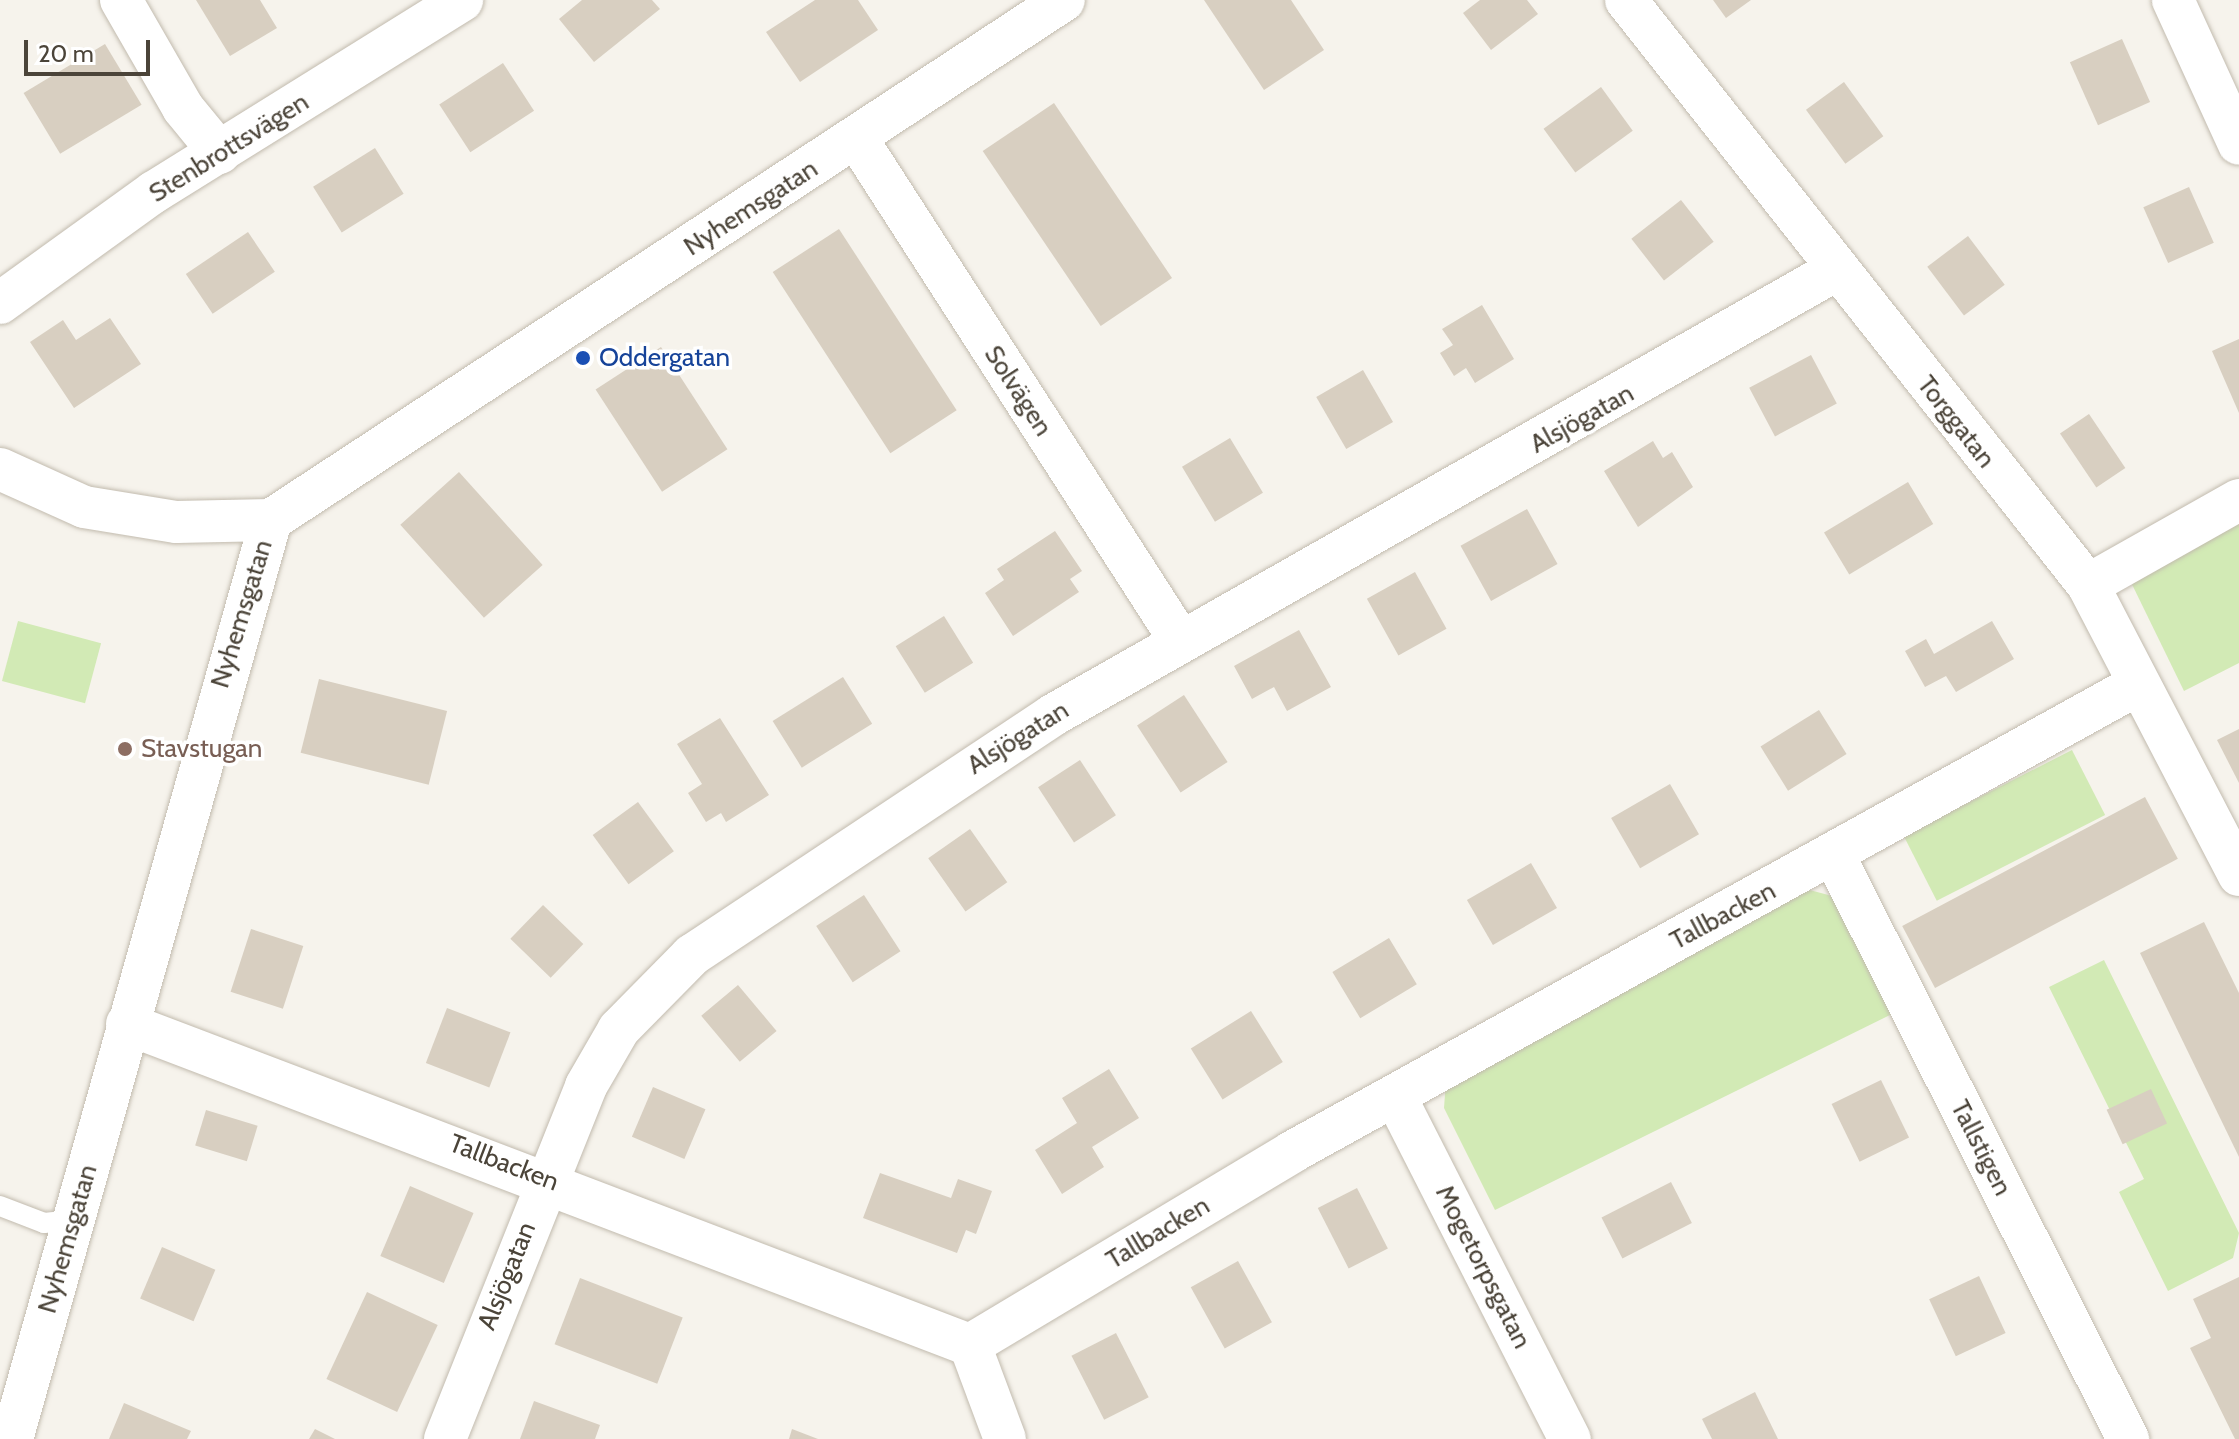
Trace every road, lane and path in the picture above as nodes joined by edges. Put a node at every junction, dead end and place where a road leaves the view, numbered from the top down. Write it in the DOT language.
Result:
graph roads {
  1 [pos="121,0"];
  2 [pos="462,0"];
  3 [pos="1064,0"];
  4 [pos="1626,0"];
  5 [pos="2184,4"];
  6 [pos="857,139"];
  7 [pos="2239,144"];
  8 [pos="220,153"];
  9 [pos="1836,270"];
  10 [pos="0,303"];
  11 [pos="0,469"];
  12 [pos="2239,500"];
  13 [pos="271,520"];
  14 [pos="2088,585"];
  15 [pos="1181,642"];
  16 [pos="2137,685"];
  17 [pos="1835,857"];
  18 [pos="2239,875"];
  19 [pos="127,1024"];
  20 [pos="1395,1096"];
  21 [pos="547,1179"];
  22 [pos="0,1206"];
  23 [pos="74,1220"];
  24 [pos="970,1345"];
  25 [pos="12,1439"];
  26 [pos="445,1439"];
  27 [pos="1005,1439"];
  28 [pos="1570,1439"];
  29 [pos="2128,1439"];
  1 -- 8 [label="street"];
  2 -- 8 [label="street, Stenbrottsvägen"];
  3 -- 6 [label="street, Nyhemsgatan"];
  4 -- 9 [label="street, Torggatan"];
  5 -- 7 [label="street"];
  6 -- 13 [label="street, Nyhemsgatan"];
  6 -- 15 [label="street, Solvägen"];
  8 -- 10 [label="street, Stenbrottsvägen"];
  9 -- 14 [label="street, Torggatan"];
  9 -- 15 [label="street, Alsjögatan"];
  11 -- 13 [label="street"];
  12 -- 14 [label="street"];
  13 -- 19 [label="street, Nyhemsgatan"];
  14 -- 16 [label="street, Torggatan"];
  15 -- 21 [label="street, Alsjögatan"];
  16 -- 17 [label="street, Tallbacken"];
  16 -- 18 [label="street, Torggatan"];
  17 -- 20 [label="street, Tallbacken"];
  17 -- 29 [label="street, Tallstigen"];
  19 -- 21 [label="street, Tallbacken"];
  19 -- 23 [label="street, Nyhemsgatan"];
  20 -- 24 [label="street, Tallbacken"];
  20 -- 28 [label="street, Mogetorpsgatan"];
  21 -- 24 [label="street, Tallbacken"];
  21 -- 26 [label="street, Alsjögatan"];
  22 -- 23 [label="lane"];
  23 -- 25 [label="street, Nyhemsgatan"];
  24 -- 27 [label="street"];
}
